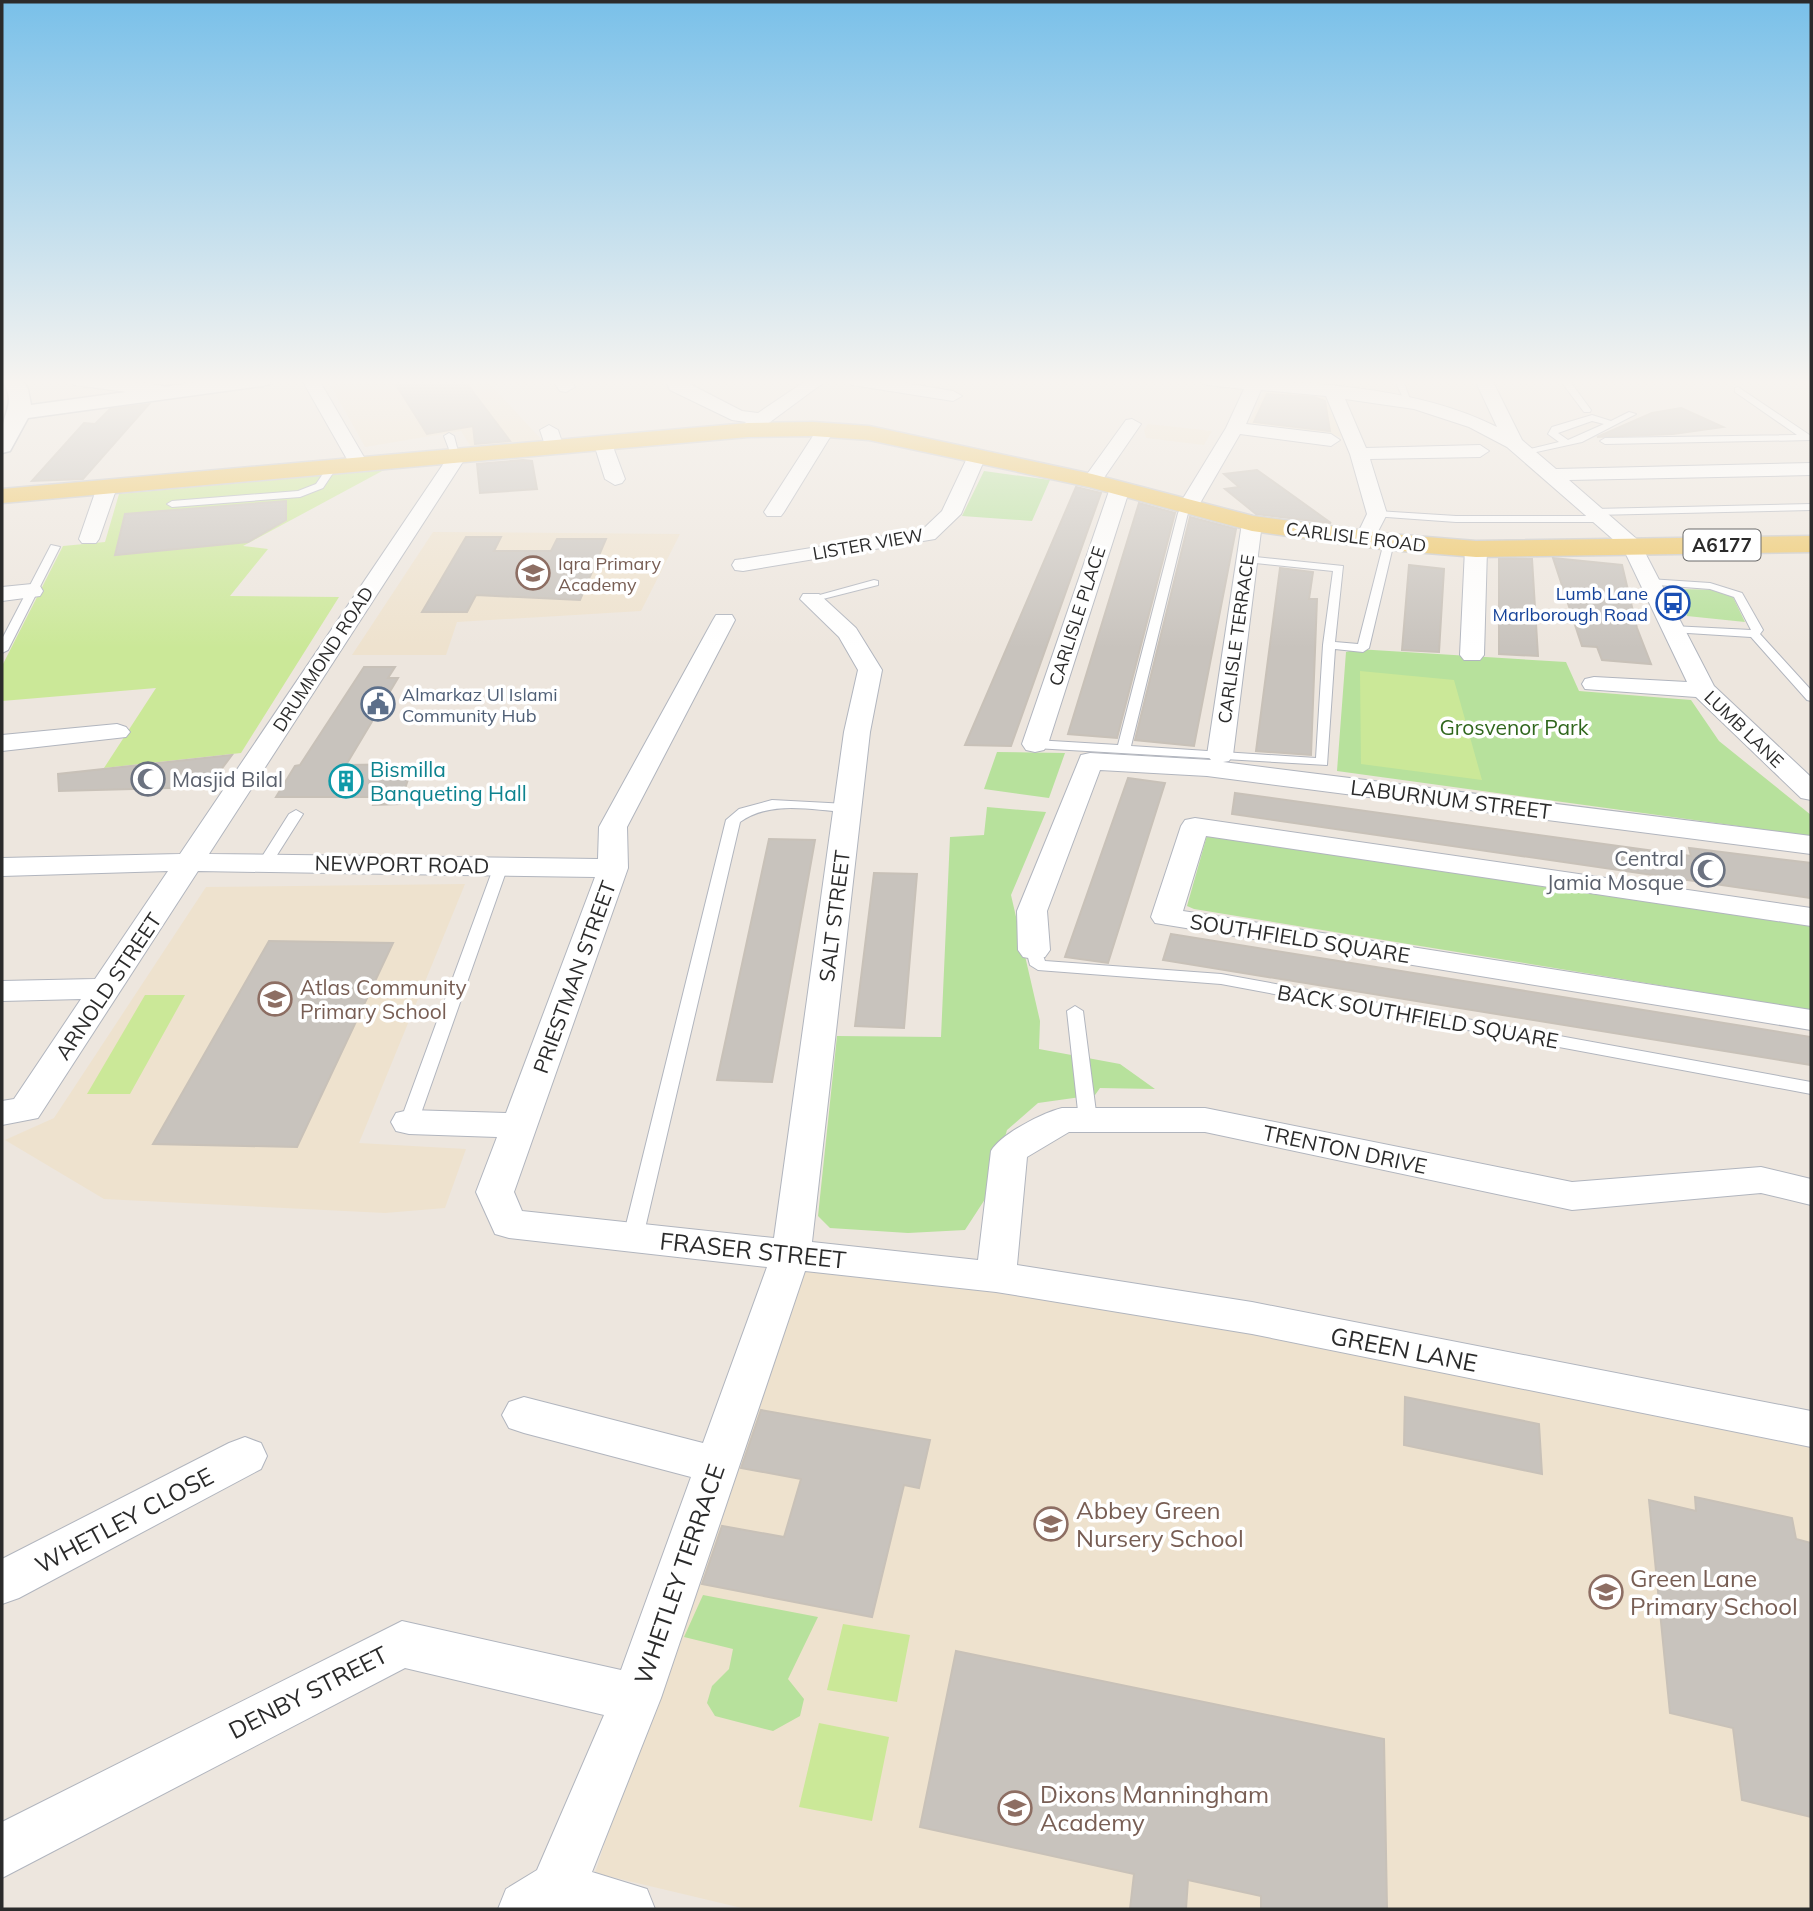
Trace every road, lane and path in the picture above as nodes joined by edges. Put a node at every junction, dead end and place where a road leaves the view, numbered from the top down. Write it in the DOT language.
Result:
graph roads {
  1 [pos="307,469"];
  2 [pos="331,469"];
  3 [pos="438,469"];
  4 [pos="612,469"];
  5 [pos="801,469"];
  6 [pos="971,469"];
  7 [pos="1038,469"];
  8 [pos="1100,469"];
  9 [pos="1210,469"];
  10 [pos="1364,469"];
  11 [pos="1545,469"];
  12 [pos="1803,469"];
  13 [pos="1552,475"];
  14 [pos="615,479"];
  15 [pos="1092,481"];
  16 [pos="107,487"];
  17 [pos="1120,488"];
  18 [pos="2,496"];
  19 [pos="172,504"];
  20 [pos="1189,505"];
  21 [pos="1811,507"];
  22 [pos="774,512"];
  23 [pos="1377,514"];
  24 [pos="1599,516"];
  25 [pos="1252,523"];
  26 [pos="89,539"];
  27 [pos="1365,539"];
  28 [pos="1389,542"];
  29 [pos="1811,544"];
  30 [pos="1632,545"];
  31 [pos="55,547"];
  32 [pos="1476,549"];
  33 [pos="1246,559"];
  34 [pos="743,565"];
  35 [pos="1649,582"];
  36 [pos="874,583"];
  37 [pos="32,591"];
  38 [pos="2,594"];
  39 [pos="811,599"];
  40 [pos="723,621"];
  41 [pos="1672,629"];
  42 [pos="1754,634"];
  43 [pos="1329,645"];
  44 [pos="2,650"];
  45 [pos="1472,655"];
  46 [pos="1594,684"];
  47 [pos="1703,690"];
  48 [pos="1811,697"];
  49 [pos="117,732"];
  50 [pos="2,743"];
  51 [pos="1035,744"];
  52 [pos="1124,750"];
  53 [pos="1220,755"];
  54 [pos="1811,792"];
  55 [pos="847,808"];
  56 [pos="296,814"];
  57 [pos="1811,845"];
  58 [pos="191,862"];
  59 [pos="265,863"];
  60 [pos="501,866"];
  61 [pos="2,867"];
  62 [pos="613,868"];
  63 [pos="1811,917"];
  64 [pos="1034,950"];
  65 [pos="106,989"];
  66 [pos="2,990"];
  67 [pos="1075,1011"];
  68 [pos="1811,1020"];
  69 [pos="1811,1088"];
  70 [pos="14,1112"];
  71 [pos="1088,1120"];
  72 [pos="409,1122"];
  73 [pos="520,1126"];
  74 [pos="1811,1192"];
  75 [pos="509,1224"];
  76 [pos="633,1237"];
  77 [pos="791,1255"];
  78 [pos="996,1277"];
  79 [pos="524,1415"];
  80 [pos="1811,1429"];
  81 [pos="245,1456"];
  82 [pos="717,1465"];
  83 [pos="2,1583"];
  84 [pos="636,1698"];
  85 [pos="2,1850"];
  86 [pos="542,1900"];
  87 [pos="627,1909"];
  1 -- 16 [label="main road, CARLISLE ROAD / A6177"];
  2 -- 19 [label="lane"];
  3 -- 58 [label="street, DRUMMOND ROAD"];
  4 -- 14 [label="street"];
  5 -- 22 [label="street"];
  6 -- 34 [label="street, LISTER VIEW"];
  7 -- 15 [label="main road, CARLISLE ROAD / A6177"];
  8 -- 15 [label="street"];
  9 -- 20 [label="street"];
  10 -- 23 [label="street"];
  11 -- 13 [label="street"];
  12 -- 13 [label="street"];
  13 -- 24 [label="street"];
  15 -- 17 [label="main road, CARLISLE ROAD / A6177"];
  16 -- 18 [label="main road, CARLISLE ROAD / A6177"];
  16 -- 26 [label="street"];
  17 -- 20 [label="main road, CARLISLE ROAD / A6177"];
  17 -- 51 [label="street, CARLISLE PLACE"];
  20 -- 25 [label="main road, CARLISLE ROAD / A6177"];
  20 -- 52 [label="lane"];
  21 -- 24 [label="lane"];
  23 -- 24 [label="lane"];
  23 -- 27 [label="street"];
  24 -- 30 [label="street"];
  25 -- 27 [label="main road, CARLISLE ROAD / A6177"];
  25 -- 33 [label="street, CARLISLE TERRACE"];
  27 -- 28 [label="main road, CARLISLE ROAD / A6177"];
  28 -- 32 [label="main road, CARLISLE ROAD / A6177"];
  28 -- 43 [label="lane"];
  29 -- 30 [label="main road, A6177"];
  30 -- 32 [label="main road, CARLISLE ROAD / A6177"];
  30 -- 35 [label="street, LUMB LANE"];
  31 -- 37 [label="lane"];
  32 -- 45 [label="street"];
  33 -- 43 [label="lane"];
  33 -- 53 [label="street, CARLISLE TERRACE"];
  35 -- 41 [label="street, LUMB LANE"];
  35 -- 42 [label="lane"];
  36 -- 39 [label="lane"];
  37 -- 38 [label="street"];
  37 -- 44 [label="lane"];
  39 -- 55 [label="street, SALT STREET"];
  40 -- 62 [label="street, PRIESTMAN STREET"];
  41 -- 42 [label="lane"];
  41 -- 47 [label="street, LUMB LANE"];
  42 -- 48 [label="lane"];
  43 -- 53 [label="lane"];
  46 -- 47 [label="street"];
  47 -- 54 [label="street, LUMB LANE"];
  49 -- 50 [label="street"];
  51 -- 52 [label="lane"];
  52 -- 53 [label="lane"];
  55 -- 76 [label="lane"];
  55 -- 77 [label="street, SALT STREET"];
  56 -- 59 [label="lane"];
  57 -- 64 [label="street, LABURNUM STREET"];
  58 -- 59 [label="street, NEWPORT ROAD"];
  58 -- 61 [label="street, NEWPORT ROAD"];
  58 -- 65 [label="street, ARNOLD STREET"];
  59 -- 60 [label="street, NEWPORT ROAD"];
  60 -- 62 [label="street, NEWPORT ROAD"];
  60 -- 72 [label="lane"];
  62 -- 73 [label="street, PRIESTMAN STREET"];
  63 -- 68 [label="street, SOUTHFIELD SQUARE"];
  64 -- 69 [label="lane, BACK SOUTHFIELD SQUARE"];
  65 -- 66 [label="street"];
  65 -- 70 [label="street, ARNOLD STREET"];
  67 -- 71 [label="lane"];
  71 -- 74 [label="street, TRENTON DRIVE"];
  71 -- 78 [label="street, TRENTON DRIVE"];
  72 -- 73 [label="street"];
  73 -- 75 [label="street, PRIESTMAN STREET"];
  75 -- 76 [label="street, FRASER STREET"];
  76 -- 77 [label="street, FRASER STREET"];
  77 -- 78 [label="street, FRASER STREET"];
  77 -- 82 [label="street, WHETLEY TERRACE"];
  78 -- 80 [label="street, GREEN LANE"];
  79 -- 82 [label="street"];
  81 -- 83 [label="street, WHETLEY CLOSE"];
  82 -- 84 [label="street, WHETLEY TERRACE"];
  84 -- 85 [label="street, DENBY STREET"];
  84 -- 86 [label="street, WHETLEY TERRACE"];
  86 -- 87 [label="street"];
}
